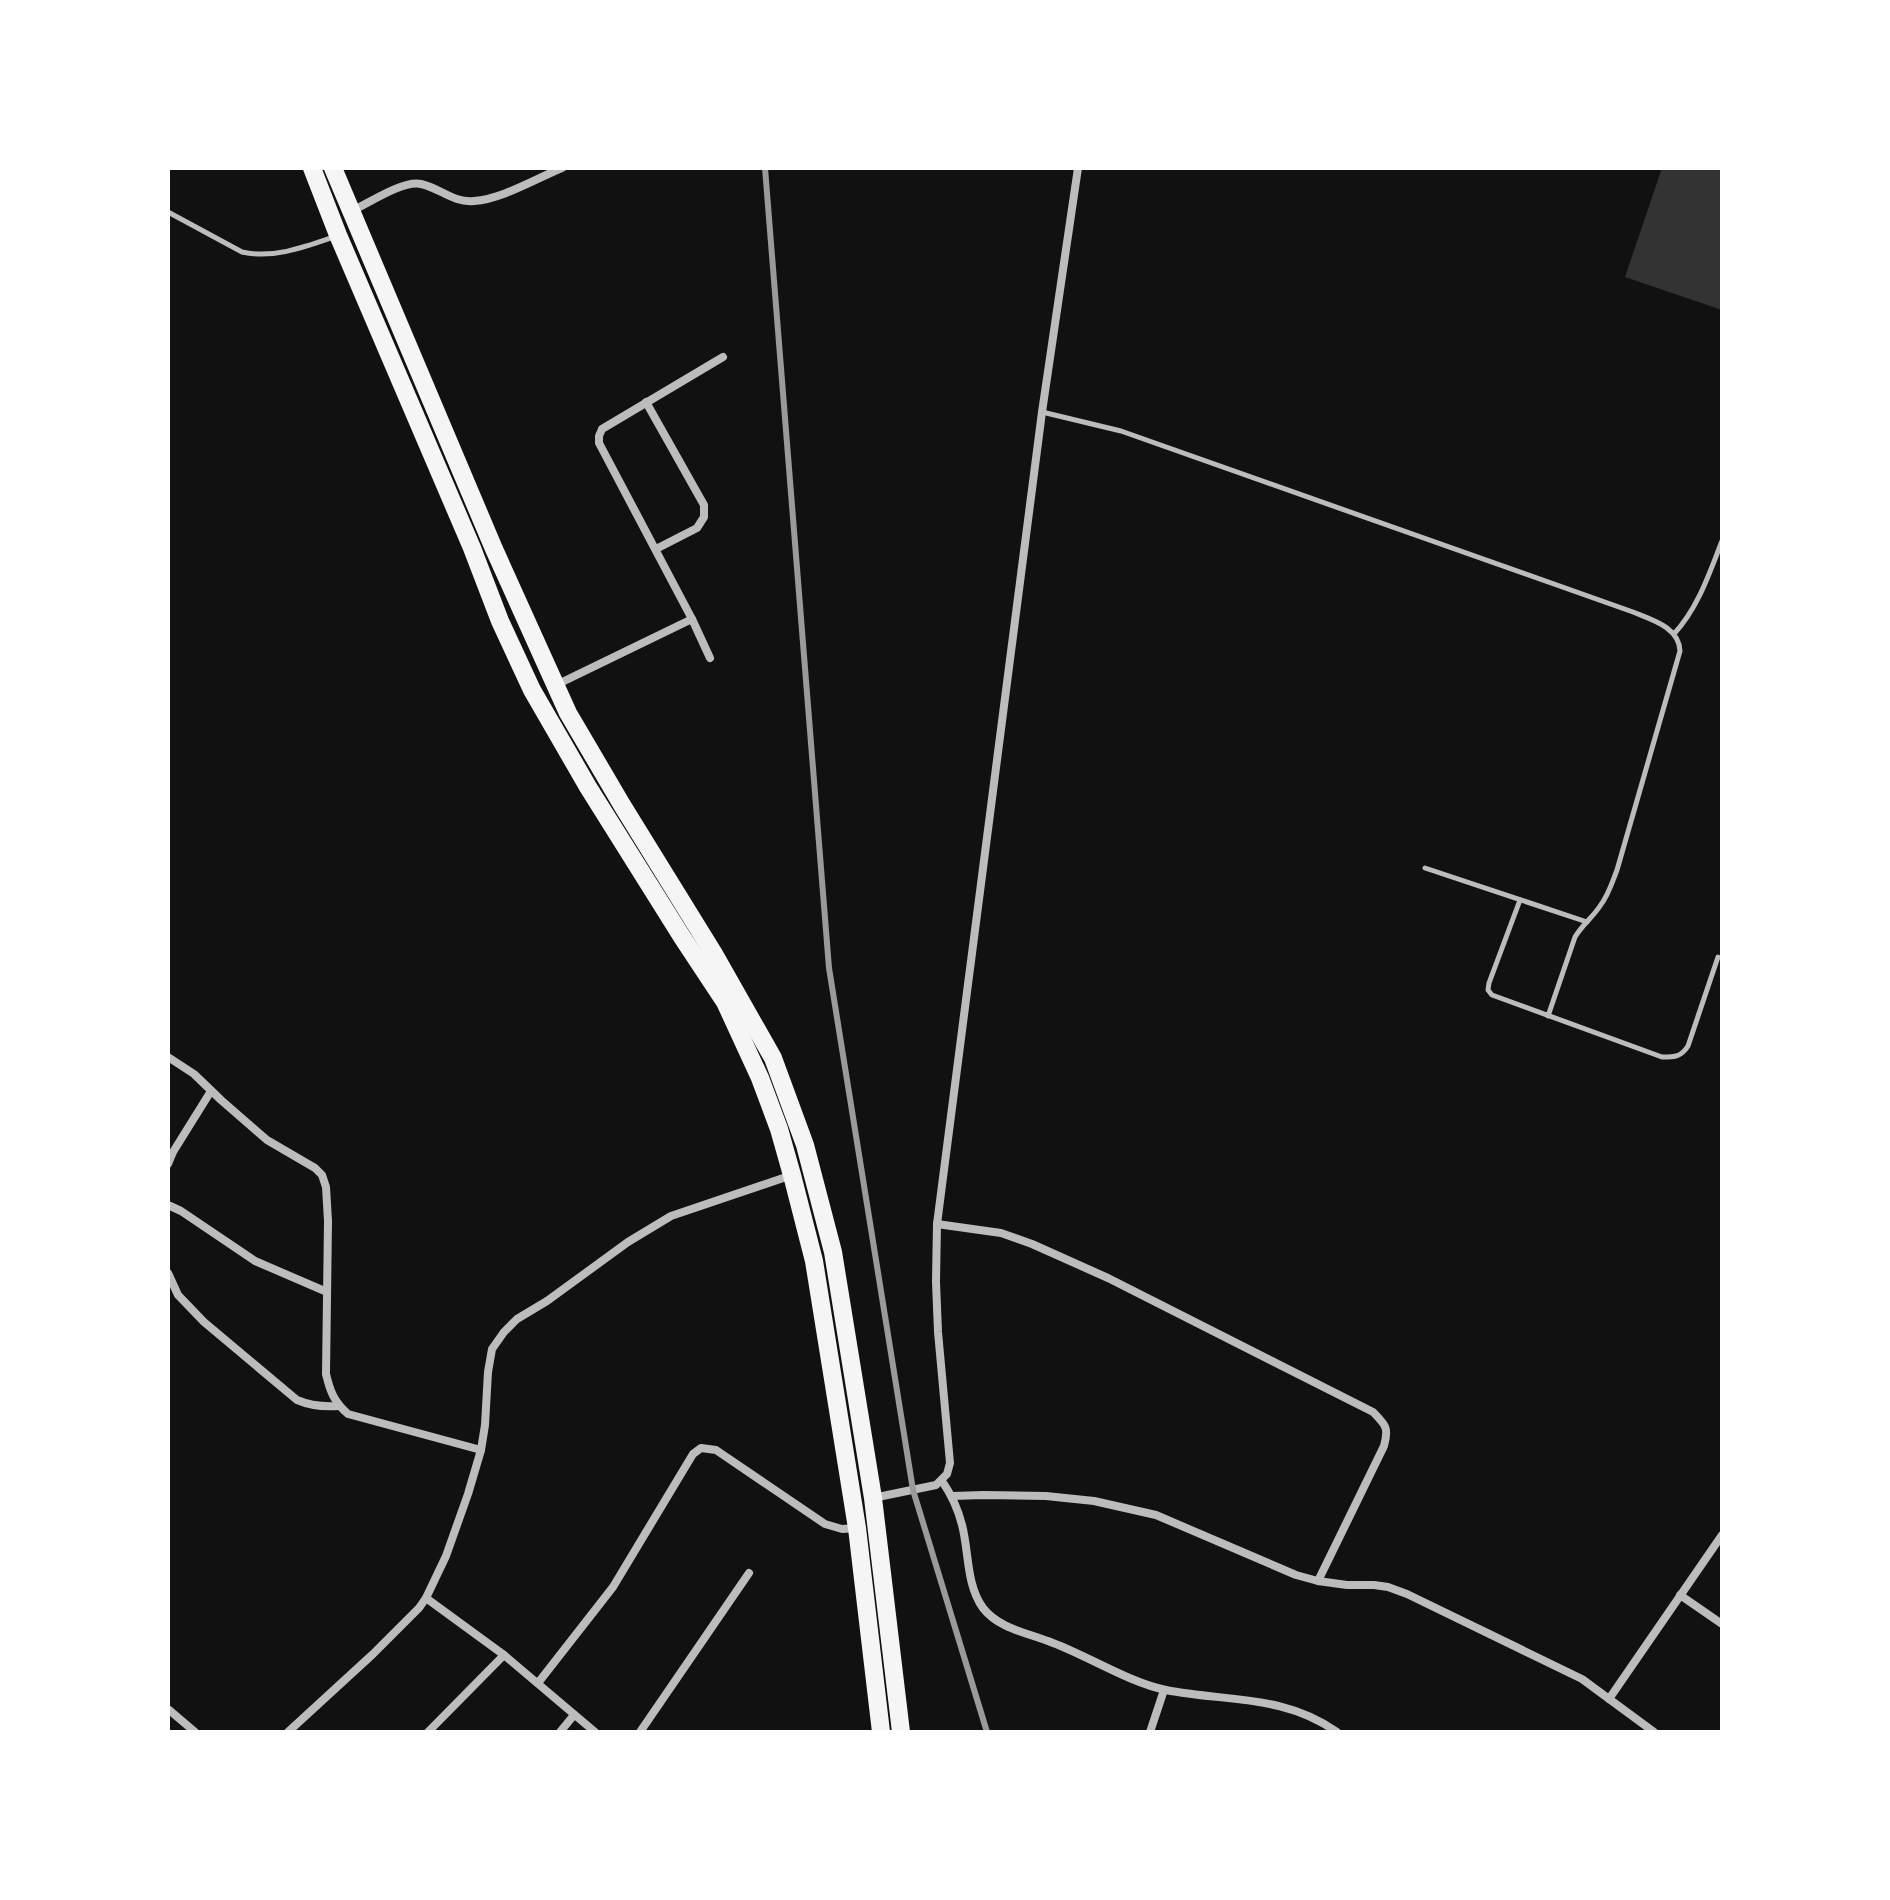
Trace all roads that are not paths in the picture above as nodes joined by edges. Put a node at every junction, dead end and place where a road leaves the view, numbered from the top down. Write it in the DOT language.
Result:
graph roads {
  1 [pos="312,168"];
  2 [pos="333,168"];
  3 [pos="1078,168"];
  4 [pos="556,169"];
  5 [pos="351,211"];
  6 [pos="168,212"];
  7 [pos="338,235"];
  8 [pos="723,357"];
  9 [pos="646,402"];
  10 [pos="1042,412"];
  11 [pos="1722,541"];
  12 [pos="656,549"];
  13 [pos="522,610"];
  14 [pos="692,619"];
  15 [pos="500,621"];
  16 [pos="1674,634"];
  17 [pos="710,658"];
  18 [pos="555,685"];
  19 [pos="1425,868"];
  20 [pos="1520,900"];
  21 [pos="1587,922"];
  22 [pos="1718,957"];
  23 [pos="1548,1016"];
  24 [pos="168,1057"];
  25 [pos="211,1091"];
  26 [pos="168,1164"];
  27 [pos="792,1175"];
  28 [pos="168,1205"];
  29 [pos="937,1224"];
  30 [pos="168,1273"];
  31 [pos="327,1292"];
  32 [pos="338,1406"];
  33 [pos="481,1450"];
  34 [pos="942,1481"];
  35 [pos="952,1496"];
  36 [pos="873,1498"];
  37 [pos="853,1500"];
  38 [pos="857,1528"];
  39 [pos="1722,1535"];
  40 [pos="749,1573"];
  41 [pos="1318,1581"];
  42 [pos="1680,1595"];
  43 [pos="426,1598"];
  44 [pos="1722,1624"];
  45 [pos="504,1655"];
  46 [pos="538,1683"];
  47 [pos="1164,1690"];
  48 [pos="1609,1699"];
  49 [pos="168,1709"];
  50 [pos="574,1715"];
  51 [pos="195,1732"];
  52 [pos="288,1732"];
  53 [pos="428,1732"];
  54 [pos="560,1732"];
  55 [pos="595,1732"];
  56 [pos="640,1732"];
  57 [pos="881,1732"];
  58 [pos="901,1732"];
  59 [pos="1150,1732"];
  60 [pos="1337,1732"];
  61 [pos="1654,1732"];
  1 -- 7 [label="main road"];
  2 -- 5 [label="main road"];
  3 -- 10 [label="street"];
  4 -- 5 [label="street"];
  5 -- 13 [label="main road"];
  6 -- 7 [label="lane"];
  7 -- 15 [label="main road"];
  8 -- 9 [label="street"];
  9 -- 12 [label="street"];
  9 -- 12 [label="street"];
  10 -- 16 [label="lane"];
  10 -- 29 [label="street"];
  11 -- 16 [label="lane"];
  12 -- 14 [label="street"];
  13 -- 15 [label="main road"];
  13 -- 18 [label="main road"];
  14 -- 17 [label="street"];
  14 -- 18 [label="street"];
  15 -- 27 [label="main road"];
  16 -- 21 [label="lane"];
  18 -- 36 [label="main road"];
  19 -- 20 [label="lane"];
  20 -- 21 [label="lane"];
  20 -- 23 [label="lane"];
  21 -- 23 [label="lane"];
  22 -- 23 [label="lane"];
  24 -- 25 [label="street"];
  25 -- 26 [label="street"];
  25 -- 31 [label="street"];
  27 -- 33 [label="street"];
  27 -- 37 [label="main road"];
  28 -- 31 [label="street"];
  29 -- 34 [label="street"];
  29 -- 41 [label="street"];
  30 -- 32 [label="street"];
  31 -- 32 [label="street"];
  32 -- 33 [label="street"];
  33 -- 43 [label="street"];
  34 -- 35 [label="street"];
  34 -- 36 [label="street"];
  35 -- 41 [label="street"];
  35 -- 47 [label="street"];
  36 -- 37 [label="street"];
  36 -- 58 [label="main road"];
  37 -- 38 [label="main road"];
  38 -- 46 [label="street"];
  38 -- 57 [label="main road"];
  39 -- 42 [label="street"];
  40 -- 56 [label="street"];
  41 -- 48 [label="street"];
  42 -- 44 [label="street"];
  42 -- 48 [label="street"];
  43 -- 45 [label="street"];
  43 -- 52 [label="street"];
  45 -- 46 [label="street"];
  45 -- 53 [label="street"];
  46 -- 50 [label="street"];
  47 -- 59 [label="street"];
  47 -- 60 [label="street"];
  48 -- 61 [label="street"];
  49 -- 51 [label="street"];
  50 -- 54 [label="street"];
  50 -- 55 [label="street"];
}
